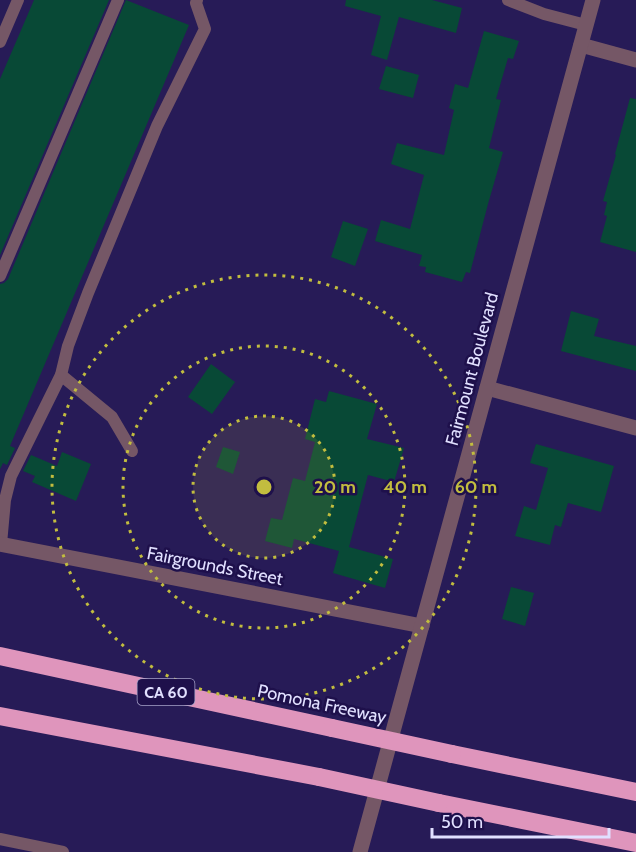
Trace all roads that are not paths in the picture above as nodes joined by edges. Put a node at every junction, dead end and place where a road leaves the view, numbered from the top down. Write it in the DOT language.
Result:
graph roads {
  1 [pos="18,0"];
  2 [pos="118,0"];
  3 [pos="197,0"];
  4 [pos="508,0"];
  5 [pos="593,0"];
  6 [pos="586,24"];
  7 [pos="0,42"];
  8 [pos="581,45"];
  9 [pos="636,60"];
  10 [pos="0,276"];
  11 [pos="61,375"];
  12 [pos="487,388"];
  13 [pos="636,428"];
  14 [pos="132,451"];
  15 [pos="6,474"];
  16 [pos="1,544"];
  17 [pos="422,626"];
  18 [pos="0,656"];
  19 [pos="0,716"];
  20 [pos="636,792"];
  21 [pos="0,839"];
  22 [pos="636,843"];
  23 [pos="63,852"];
  24 [pos="360,852"];
  1 -- 7 [label="lane"];
  2 -- 10 [label="lane"];
  3 -- 11 [label="lane"];
  4 -- 6 [label="lane"];
  5 -- 6 [label="street, Fairmount Boulevard"];
  6 -- 8 [label="street, Fairmount Boulevard"];
  8 -- 9 [label="street"];
  8 -- 12 [label="street, Fairmount Boulevard"];
  11 -- 14 [label="lane"];
  11 -- 15 [label="lane"];
  12 -- 13 [label="street"];
  12 -- 17 [label="street, Fairmount Boulevard"];
  15 -- 16 [label="lane"];
  16 -- 17 [label="street, Fairgrounds Street"];
  17 -- 24 [label="street, Fairmount Boulevard"];
  18 -- 20 [label="highway, Pomona Freeway / CA 60, bridge"];
  19 -- 22 [label="highway, bridge"];
  21 -- 23 [label="lane"];
}
